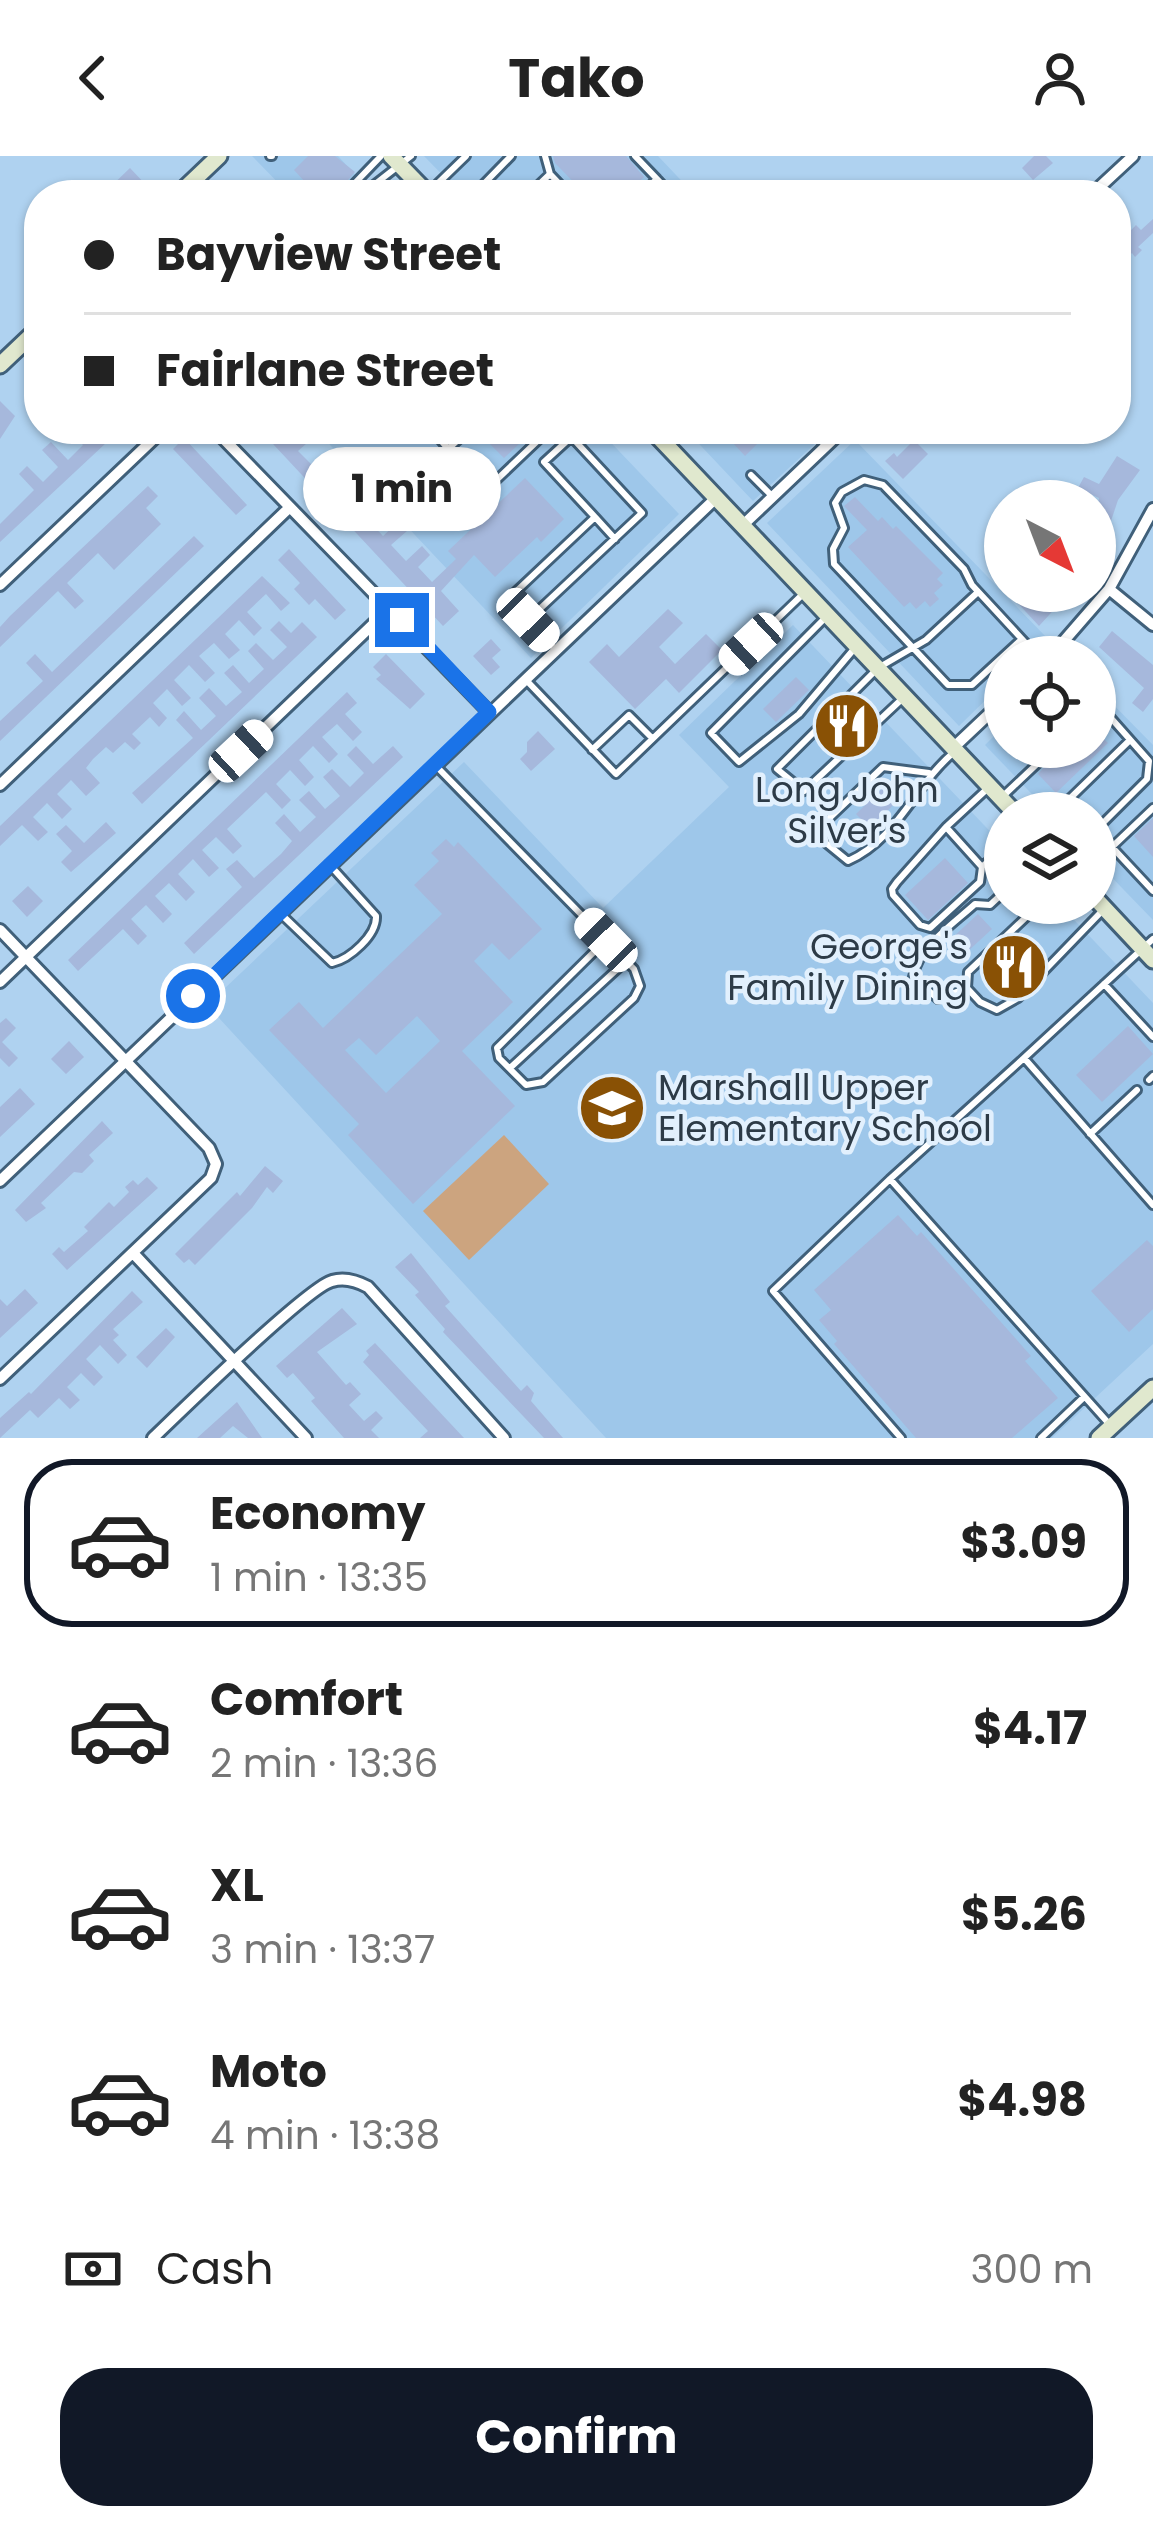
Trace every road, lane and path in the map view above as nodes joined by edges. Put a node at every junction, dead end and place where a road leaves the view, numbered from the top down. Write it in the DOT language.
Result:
graph roads {
  1 [pos="219,156"];
  2 [pos="381,156"];
  3 [pos="466,156"];
  4 [pos="511,156"];
  5 [pos="545,156"];
  6 [pos="635,156"];
  7 [pos="1133,156"];
  8 [pos="400,159"];
  9 [pos="550,174"];
  10 [pos="657,179"];
  11 [pos="194,180"];
  12 [pos="358,180"];
  13 [pos="378,180"];
  14 [pos="435,180"];
  15 [pos="488,180"];
  16 [pos="544,180"];
  17 [pos="556,180"];
  18 [pos="1107,180"];
  19 [pos="24,342"];
  20 [pos="0,365"];
  21 [pos="148,444"];
  22 [pos="228,444"];
  23 [pos="442,444"];
  24 [pos="454,444"];
  25 [pos="534,444"];
  26 [pos="564,444"];
  27 [pos="578,444"];
  28 [pos="665,444"];
  29 [pos="671,444"];
  30 [pos="826,446"];
  31 [pos="668,447"];
  32 [pos="447,450"];
  33 [pos="751,476"];
  34 [pos="772,497"];
  35 [pos="716,498"];
  36 [pos="289,508"];
  37 [pos="1153,509"];
  38 [pos="595,517"];
  39 [pos="743,525"];
  40 [pos="615,538"];
  41 [pos="1116,576"];
  42 [pos="0,585"];
  43 [pos="806,592"];
  44 [pos="978,592"];
  45 [pos="1116,595"];
  46 [pos="390,608"];
  47 [pos="1090,612"];
  48 [pos="828,615"];
  49 [pos="528,620"];
  50 [pos="1153,625"];
  51 [pos="1019,636"];
  52 [pos="1070,636"];
  53 [pos="857,646"];
  54 [pos="911,647"];
  55 [pos="555,649"];
  56 [pos="878,668"];
  57 [pos="984,674"];
  58 [pos="524,679"];
  59 [pos="905,696"];
  60 [pos="489,712"];
  61 [pos="984,720"];
  62 [pos="1116,726"];
  63 [pos="652,738"];
  64 [pos="1130,740"];
  65 [pos="955,749"];
  66 [pos="592,750"];
  67 [pos="434,764"];
  68 [pos="1028,768"];
  69 [pos="929,773"];
  70 [pos="0,785"];
  71 [pos="994,792"];
  72 [pos="996,792"];
  73 [pos="1077,792"];
  74 [pos="984,801"];
  75 [pos="1153,808"];
  76 [pos="1116,810"];
  77 [pos="946,827"];
  78 [pos="1116,843"];
  79 [pos="1116,851"];
  80 [pos="329,864"];
  81 [pos="982,867"];
  82 [pos="1153,891"];
  83 [pos="984,905"];
  84 [pos="279,912"];
  85 [pos="1116,918"];
  86 [pos="1019,924"];
  87 [pos="1081,924"];
  88 [pos="0,930"];
  89 [pos="606,940"];
  90 [pos="1149,949"];
  91 [pos="25,957"];
  92 [pos="626,961"];
  93 [pos="0,982"];
  94 [pos="1104,984"];
  95 [pos="967,988"];
  96 [pos="1153,1037"];
  97 [pos="1024,1058"];
  98 [pos="125,1062"];
  99 [pos="510,1069"];
  100 [pos="1137,1090"];
  101 [pos="1090,1134"];
  102 [pos="890,1179"];
  103 [pos="0,1181"];
  104 [pos="1153,1205"];
  105 [pos="133,1253"];
  106 [pos="236,1363"];
  107 [pos="0,1379"];
  108 [pos="1153,1388"];
  109 [pos="1083,1398"];
  110 [pos="1105,1432"];
  111 [pos="153,1438"];
  112 [pos="306,1438"];
  113 [pos="504,1438"];
  114 [pos="901,1438"];
  115 [pos="1041,1438"];
  1 -- 11 [label="main road"];
  2 -- 12 [label="lane"];
  3 -- 14 [label="lane"];
  4 -- 15 [label="lane"];
  5 -- 9 [label="lane"];
  6 -- 10 [label="lane"];
  7 -- 18 [label="street"];
  8 -- 13 [label="lane"];
  9 -- 16 [label="lane"];
  9 -- 17 [label="lane"];
  19 -- 20 [label="main road"];
  21 -- 42 [label="street"];
  22 -- 36 [label="street"];
  23 -- 32 [label="lane"];
  24 -- 32 [label="lane"];
  25 -- 32 [label="lane"];
  26 -- 38 [label="lane"];
  27 -- 40 [label="lane"];
  28 -- 31 [label="main road"];
  29 -- 31 [label="lane"];
  30 -- 34 [label="street"];
  31 -- 35 [label="main road"];
  33 -- 34 [label="lane"];
  34 -- 39 [label="street"];
  35 -- 39 [label="main road"];
  35 -- 55 [label="street"];
  36 -- 46 [label="street"];
  36 -- 70 [label="street"];
  37 -- 41 [label="street"];
  38 -- 40 [label="lane"];
  38 -- 49 [label="lane"];
  39 -- 43 [label="main road"];
  40 -- 49 [label="lane"];
  43 -- 48 [label="main road"];
  43 -- 63 [label="lane"];
  44 -- 51 [label="lane"];
  44 -- 54 [label="lane"];
  44 -- 54 [label="lane"];
  45 -- 50 [label="street"];
  46 -- 60 [label="street"];
  46 -- 91 [label="street"];
  47 -- 52 [label="street"];
  48 -- 53 [label="main road"];
  48 -- 53 [label="lane"];
  49 -- 55 [label="lane"];
  53 -- 56 [label="main road"];
  54 -- 56 [label="lane"];
  54 -- 57 [label="lane"];
  55 -- 58 [label="street"];
  56 -- 59 [label="main road"];
  56 -- 59 [label="lane"];
  58 -- 60 [label="street"];
  58 -- 66 [label="lane"];
  59 -- 65 [label="main road"];
  60 -- 67 [label="street"];
  61 -- 65 [label="street"];
  62 -- 64 [label="lane"];
  63 -- 66 [label="lane"];
  63 -- 66 [label="lane"];
  64 -- 73 [label="lane"];
  64 -- 76 [label="lane"];
  65 -- 69 [label="lane"];
  65 -- 71 [label="main road"];
  67 -- 80 [label="street"];
  67 -- 89 [label="lane"];
  68 -- 72 [label="lane"];
  69 -- 69 [label="lane"];
  74 -- 77 [label="lane"];
  75 -- 78 [label="lane"];
  77 -- 81 [label="lane"];
  77 -- 81 [label="lane"];
  79 -- 82 [label="lane"];
  80 -- 84 [label="street"];
  80 -- 84 [label="lane"];
  83 -- 95 [label="lane"];
  84 -- 98 [label="street"];
  85 -- 90 [label="main road"];
  86 -- 95 [label="lane"];
  87 -- 95 [label="lane"];
  88 -- 91 [label="street"];
  89 -- 92 [label="lane"];
  89 -- 99 [label="lane"];
  90 -- 94 [label="lane"];
  91 -- 93 [label="street"];
  91 -- 98 [label="street"];
  92 -- 99 [label="lane"];
  92 -- 99 [label="lane"];
  94 -- 96 [label="lane"];
  94 -- 97 [label="lane"];
  97 -- 101 [label="lane"];
  97 -- 102 [label="lane"];
  98 -- 103 [label="street"];
  98 -- 105 [label="street"];
  100 -- 101 [label="lane"];
  101 -- 104 [label="lane"];
  102 -- 109 [label="lane"];
  102 -- 114 [label="lane"];
  105 -- 106 [label="street"];
  105 -- 107 [label="street"];
  106 -- 111 [label="street"];
  106 -- 112 [label="street"];
  106 -- 113 [label="street"];
  108 -- 110 [label="main road"];
  109 -- 110 [label="lane"];
  109 -- 115 [label="lane"];
}
